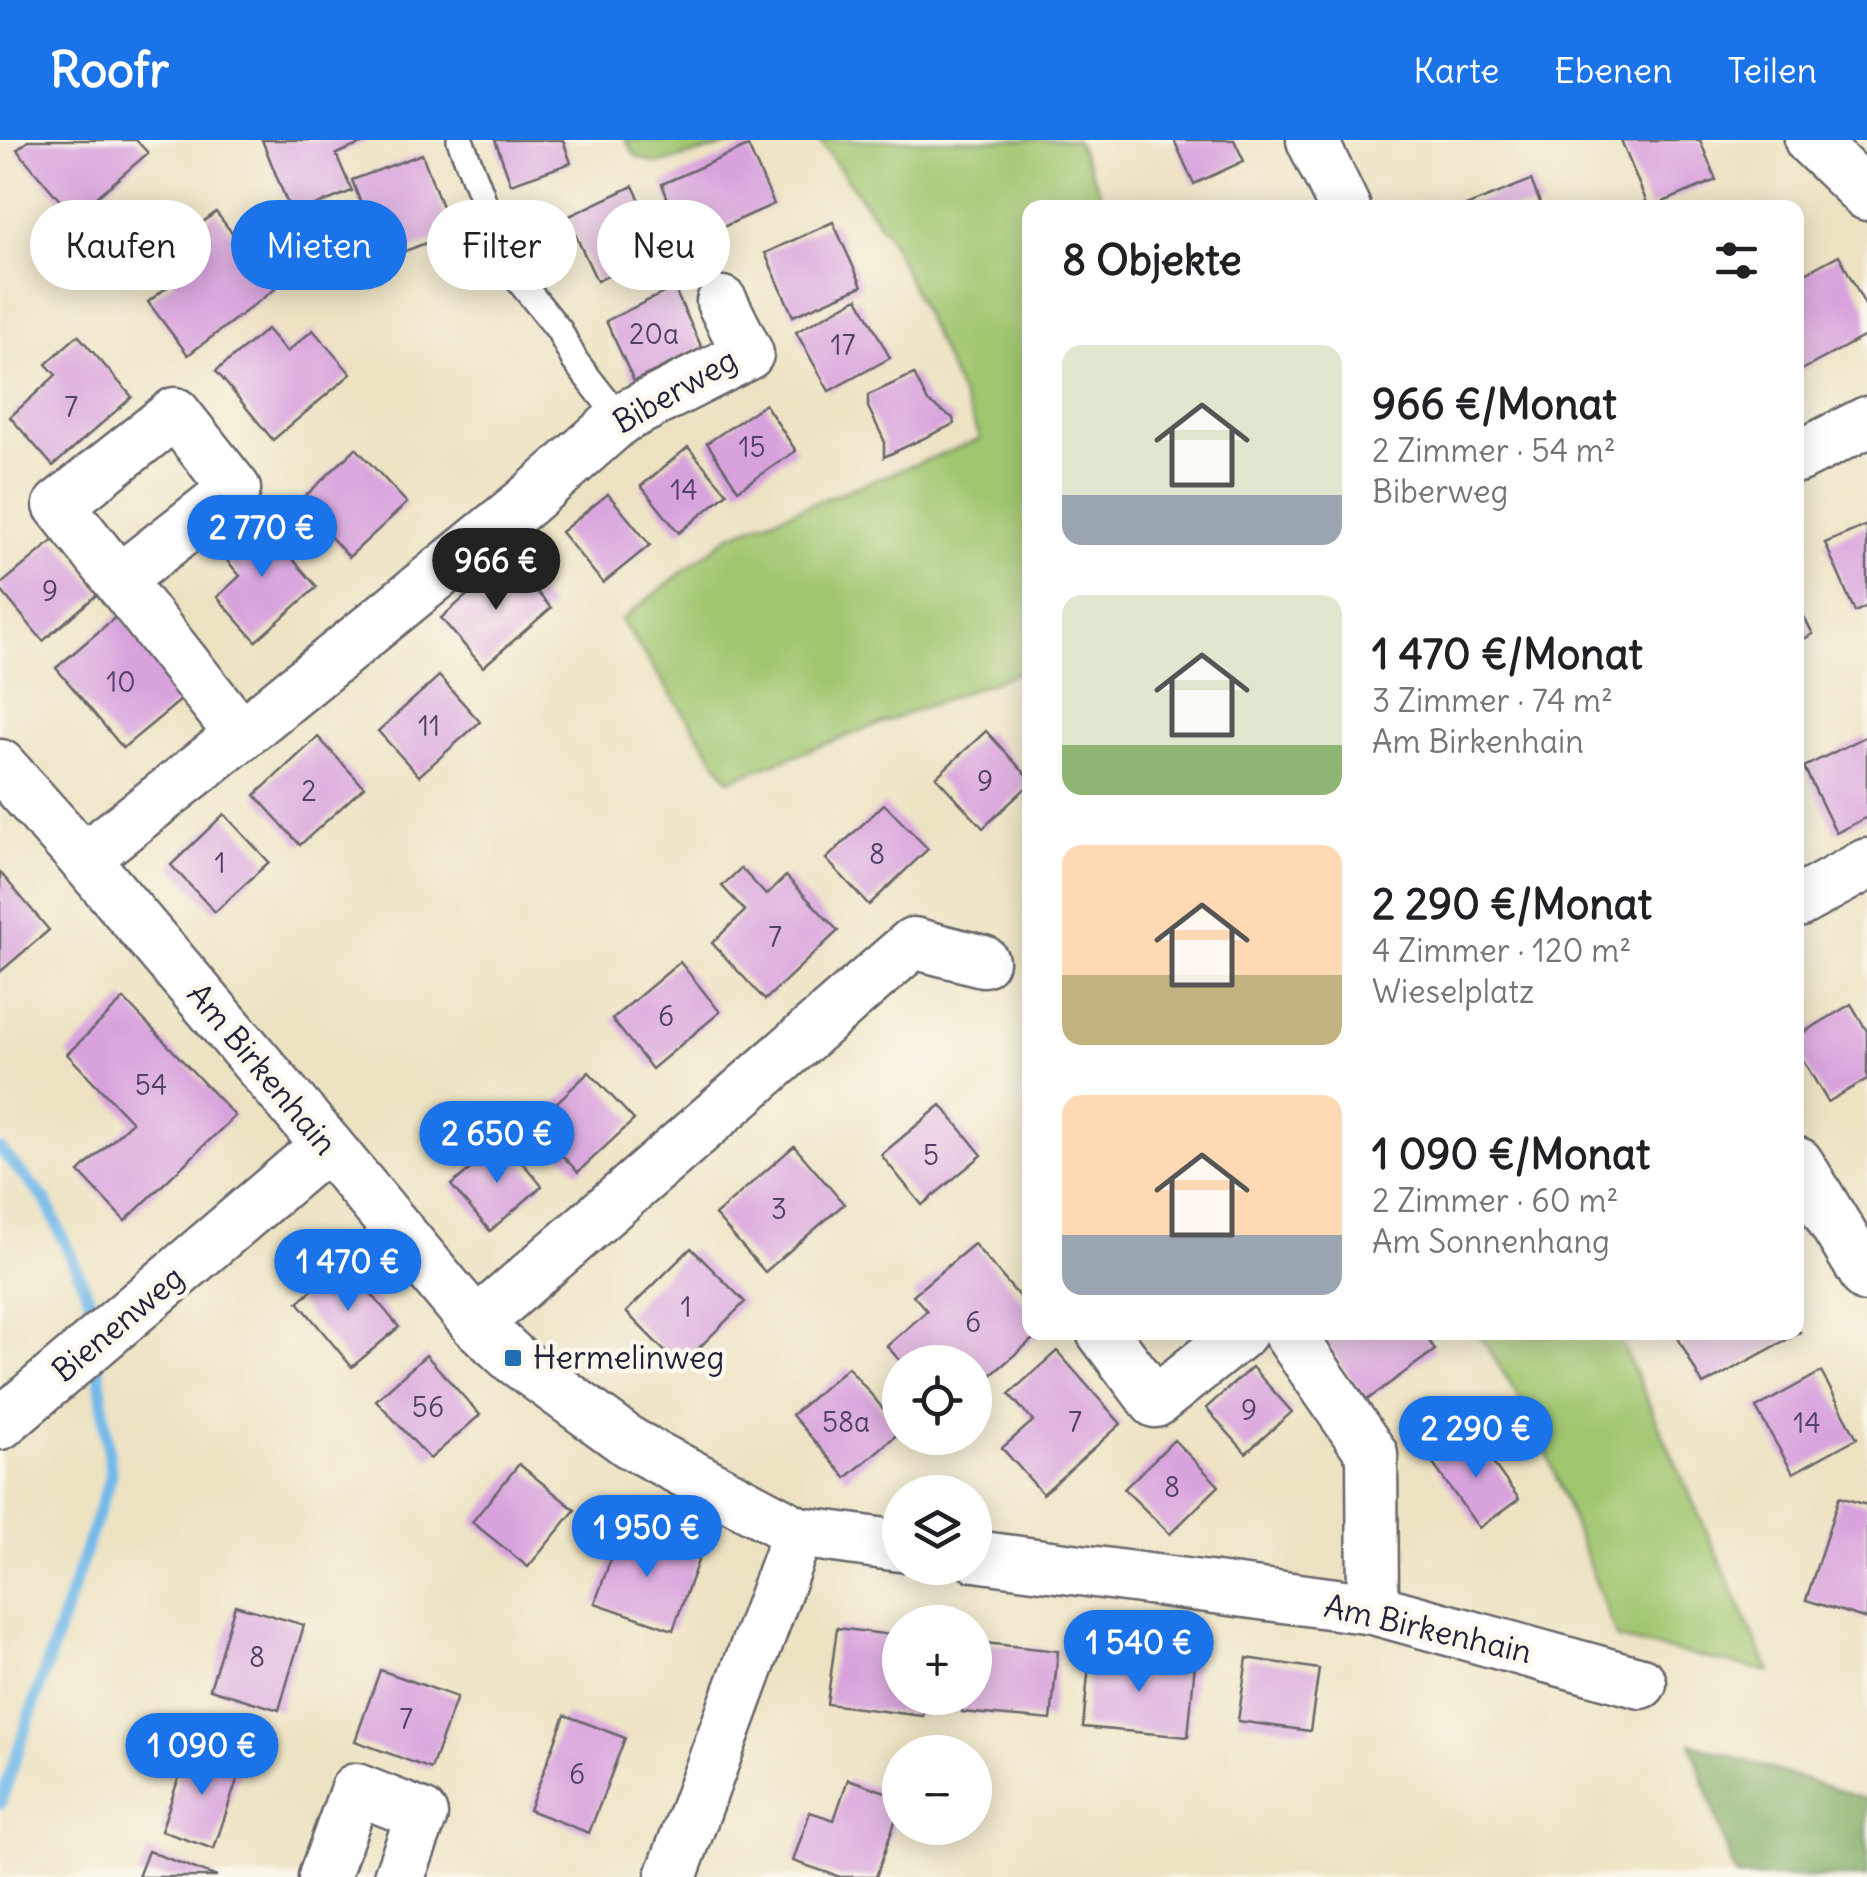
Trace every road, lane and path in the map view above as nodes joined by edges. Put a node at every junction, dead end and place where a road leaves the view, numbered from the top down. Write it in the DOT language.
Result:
graph roads {
  1 [pos="460,140"];
  2 [pos="1312,140"];
  3 [pos="1810,140"];
  4 [pos="1867,196"];
  5 [pos="1341,200"];
  6 [pos="722,302"];
  7 [pos="620,419"];
  8 [pos="1867,422"];
  9 [pos="1804,454"];
  10 [pos="119,580"];
  11 [pos="241,735"];
  12 [pos="0,765"];
  13 [pos="84,859"];
  14 [pos="1867,864"];
  15 [pos="1804,899"];
  16 [pos="983,962"];
  17 [pos="328,1146"];
  18 [pos="1804,1173"];
  19 [pos="1867,1277"];
  20 [pos="476,1324"];
  21 [pos="1108,1340"];
  22 [pos="1232,1340"];
  23 [pos="1294,1340"];
  24 [pos="0,1424"];
  25 [pos="798,1532"];
  26 [pos="882,1544"];
  27 [pos="992,1558"];
  28 [pos="1373,1609"];
  29 [pos="1641,1682"];
  30 [pos="324,1877"];
  31 [pos="398,1877"];
  32 [pos="671,1877"];
  1 -- 7 [label="lane"];
  2 -- 5 [label="street"];
  3 -- 4 [label="street"];
  6 -- 7 [label="street, Biberweg"];
  7 -- 11 [label="street, Biberweg"];
  8 -- 9 [label="street"];
  10 -- 11 [label="street"];
  11 -- 13 [label="street, Biberweg"];
  12 -- 13 [label="street, Am Birkenhain"];
  13 -- 17 [label="street, Am Birkenhain"];
  14 -- 15 [label="street"];
  16 -- 20 [label="street"];
  17 -- 20 [label="street, Am Birkenhain"];
  17 -- 24 [label="street, Bienenweg"];
  18 -- 19 [label="street"];
  20 -- 25 [label="street, Am Birkenhain"];
  21 -- 22 [label="street"];
  23 -- 28 [label="street"];
  25 -- 26 [label="street, Am Birkenhain"];
  25 -- 32 [label="street"];
  27 -- 28 [label="street, Am Birkenhain"];
  28 -- 29 [label="street, Am Birkenhain"];
  30 -- 31 [label="street"];
}
